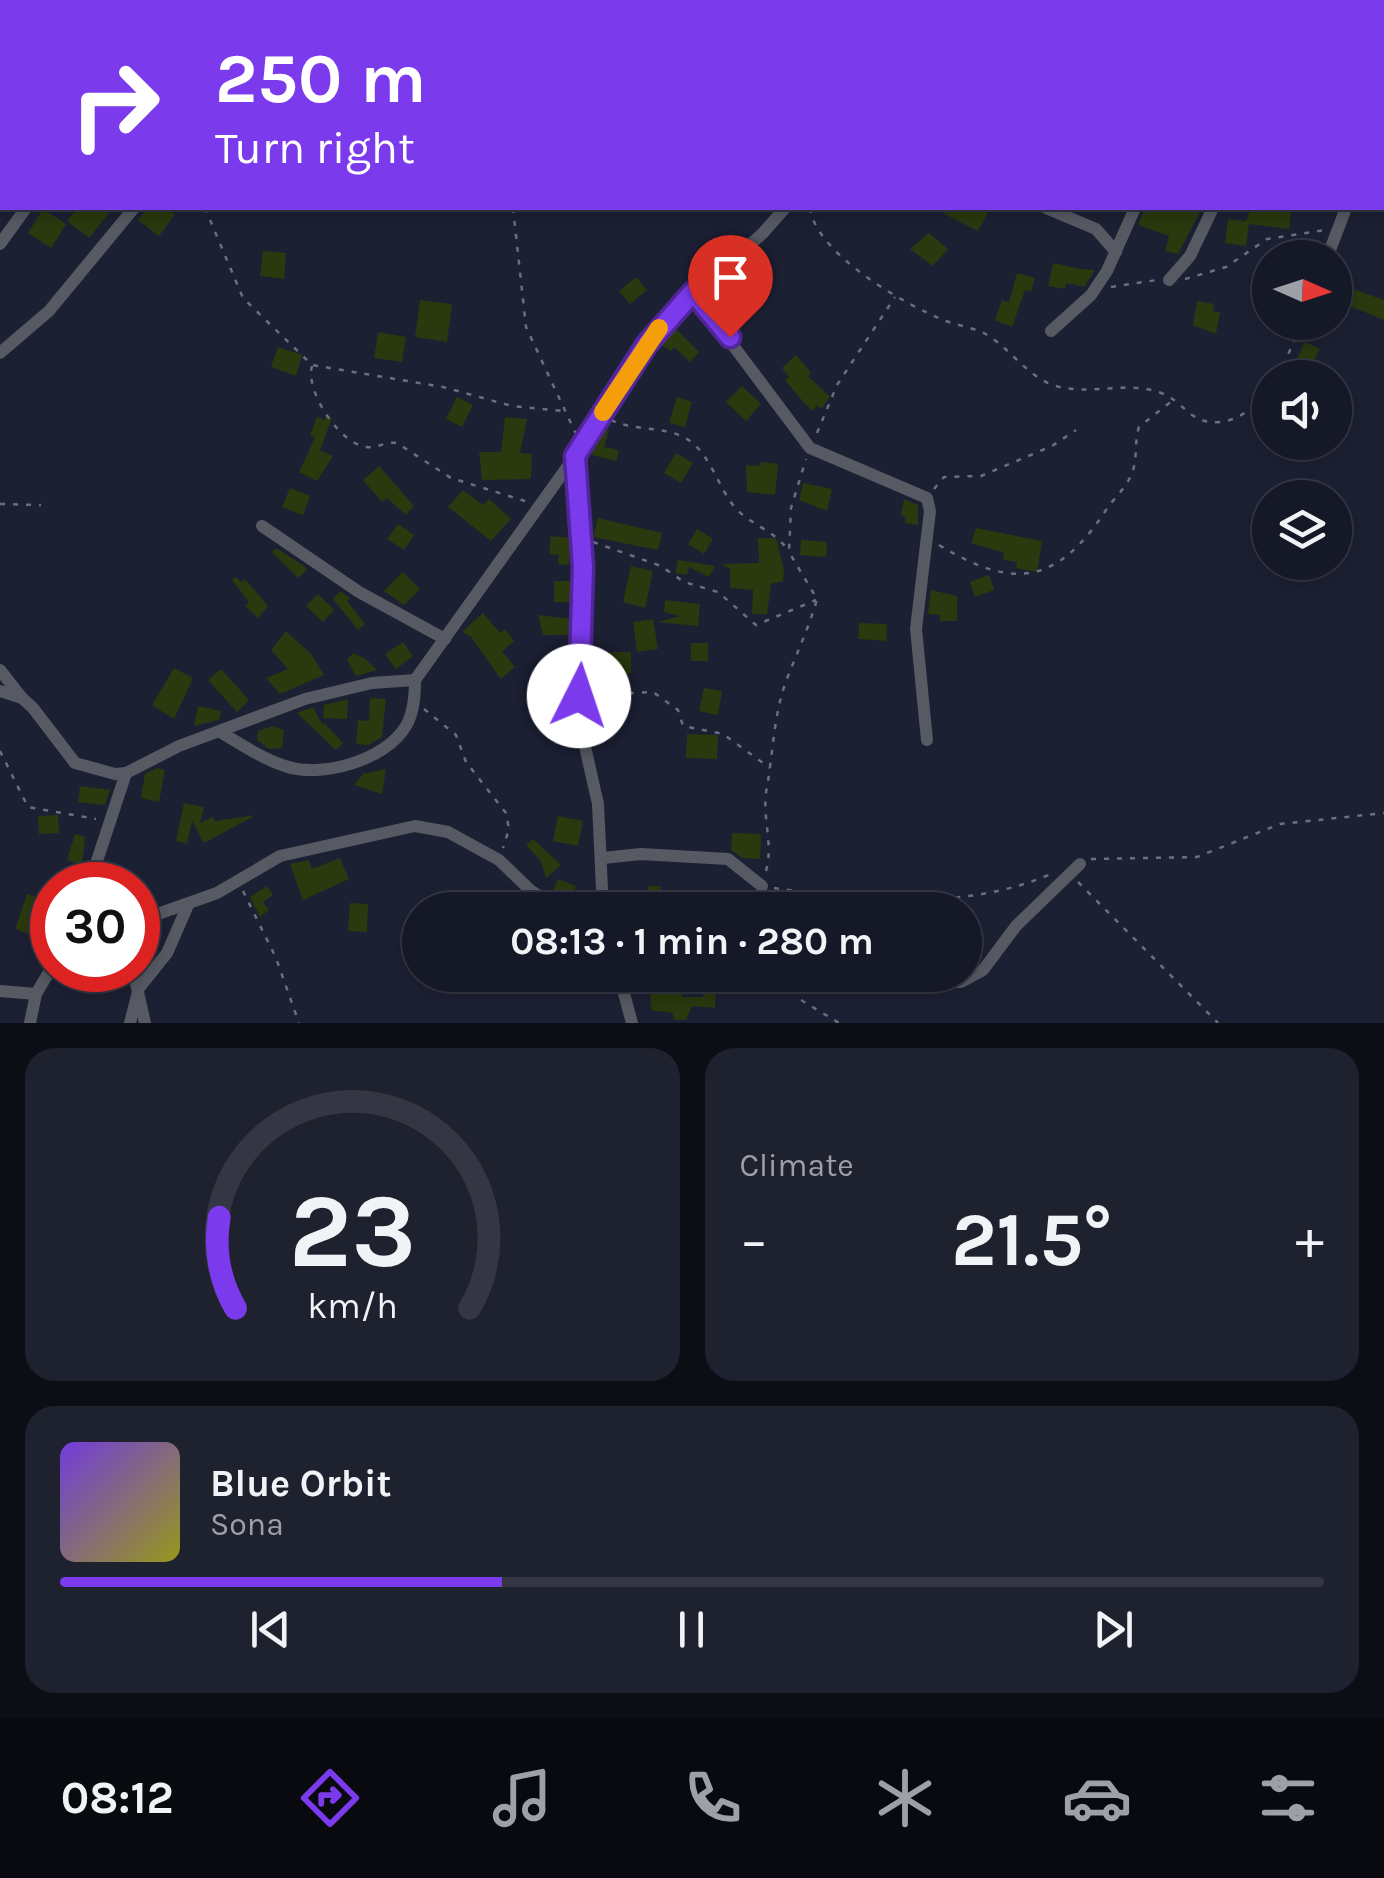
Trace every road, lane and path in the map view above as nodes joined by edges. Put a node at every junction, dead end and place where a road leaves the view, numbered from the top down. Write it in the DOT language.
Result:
graph roads {
  1 [pos="25,210"];
  2 [pos="132,210"];
  3 [pos="206,210"];
  4 [pos="513,210"];
  5 [pos="784,210"];
  6 [pos="810,210"];
  7 [pos="1051,210"];
  8 [pos="1134,210"];
  9 [pos="1212,210"];
  10 [pos="1345,210"];
  11 [pos="1341,222"];
  12 [pos="1334,240"];
  13 [pos="0,244"];
  14 [pos="1116,252"];
  15 [pos="1169,280"];
  16 [pos="693,292"];
  17 [pos="1091,295"];
  18 [pos="895,298"];
  19 [pos="1051,330"];
  20 [pos="0,352"];
  21 [pos="312,366"];
  22 [pos="1174,400"];
  23 [pos="1252,404"];
  24 [pos="564,410"];
  25 [pos="601,414"];
  26 [pos="1076,430"];
  27 [pos="810,448"];
  28 [pos="578,449"];
  29 [pos="927,498"];
  30 [pos="0,504"];
  31 [pos="542,504"];
  32 [pos="41,505"];
  33 [pos="262,526"];
  34 [pos="925,537"];
  35 [pos="582,538"];
  36 [pos="789,552"];
  37 [pos="816,600"];
  38 [pos="445,639"];
  39 [pos="0,670"];
  40 [pos="415,680"];
  41 [pos="0,692"];
  42 [pos="579,696"];
  43 [pos="22,698"];
  44 [pos="414,702"];
  45 [pos="222,732"];
  46 [pos="927,740"];
  47 [pos="0,751"];
  48 [pos="770,768"];
  49 [pos="126,773"];
  50 [pos="108,820"];
  51 [pos="603,858"];
  52 [pos="499,860"];
  53 [pos="96,862"];
  54 [pos="1075,870"];
  55 [pos="238,881"];
  56 [pos="762,886"];
  57 [pos="533,892"];
  58 [pos="603,892"];
  59 [pos="759,892"];
  60 [pos="188,905"];
  61 [pos="160,914"];
  62 [pos="160,962"];
  63 [pos="982,971"];
  64 [pos="0,991"];
  65 [pos="138,992"];
  66 [pos="140,992"];
  67 [pos="624,992"];
  68 [pos="787,992"];
  69 [pos="36,994"];
  70 [pos="30,1023"];
  71 [pos="130,1023"];
  72 [pos="144,1023"];
  73 [pos="300,1023"];
  74 [pos="632,1023"];
  75 [pos="839,1023"];
  76 [pos="1218,1023"];
  1 -- 13 [label="street"];
  2 -- 20 [label="street"];
  3 -- 21 [label="path"];
  4 -- 24 [label="path"];
  5 -- 16 [label="street"];
  6 -- 18 [label="path"];
  7 -- 14 [label="street"];
  8 -- 14 [label="street"];
  9 -- 15 [label="street"];
  10 -- 11 [label="street"];
  11 -- 12 [label="street"];
  11 -- 15 [label="path"];
  14 -- 17 [label="street"];
  15 -- 17 [label="path"];
  16 -- 25 [label="street"];
  16 -- 27 [label="street"];
  17 -- 19 [label="street"];
  18 -- 22 [label="path"];
  18 -- 27 [label="path"];
  21 -- 24 [label="path"];
  21 -- 31 [label="path"];
  22 -- 23 [label="path"];
  22 -- 34 [label="path"];
  24 -- 28 [label="path"];
  25 -- 28 [label="street"];
  25 -- 36 [label="path"];
  26 -- 29 [label="path"];
  27 -- 29 [label="street"];
  27 -- 36 [label="path"];
  28 -- 31 [label="street"];
  28 -- 35 [label="street"];
  29 -- 34 [label="street"];
  30 -- 32 [label="path"];
  31 -- 38 [label="street"];
  33 -- 38 [label="street"];
  34 -- 46 [label="street"];
  35 -- 37 [label="path"];
  35 -- 42 [label="street"];
  36 -- 37 [label="path"];
  37 -- 48 [label="path"];
  38 -- 40 [label="street"];
  39 -- 43 [label="street"];
  40 -- 44 [label="street"];
  40 -- 45 [label="street"];
  41 -- 43 [label="street"];
  42 -- 48 [label="path"];
  42 -- 51 [label="street"];
  43 -- 49 [label="street"];
  44 -- 45 [label="street"];
  44 -- 52 [label="path"];
  45 -- 49 [label="street"];
  47 -- 50 [label="path"];
  48 -- 56 [label="path"];
  49 -- 50 [label="street"];
  50 -- 53 [label="street"];
  51 -- 56 [label="street"];
  51 -- 58 [label="street"];
  52 -- 55 [label="street"];
  52 -- 57 [label="street"];
  54 -- 63 [label="street"];
  54 -- 76 [label="path"];
  55 -- 60 [label="street"];
  55 -- 73 [label="path"];
  56 -- 59 [label="path"];
  60 -- 61 [label="street"];
  60 -- 62 [label="street"];
  64 -- 69 [label="street"];
  65 -- 71 [label="street"];
  66 -- 72 [label="street"];
  67 -- 74 [label="street"];
  68 -- 75 [label="path"];
  69 -- 70 [label="street"];
}
